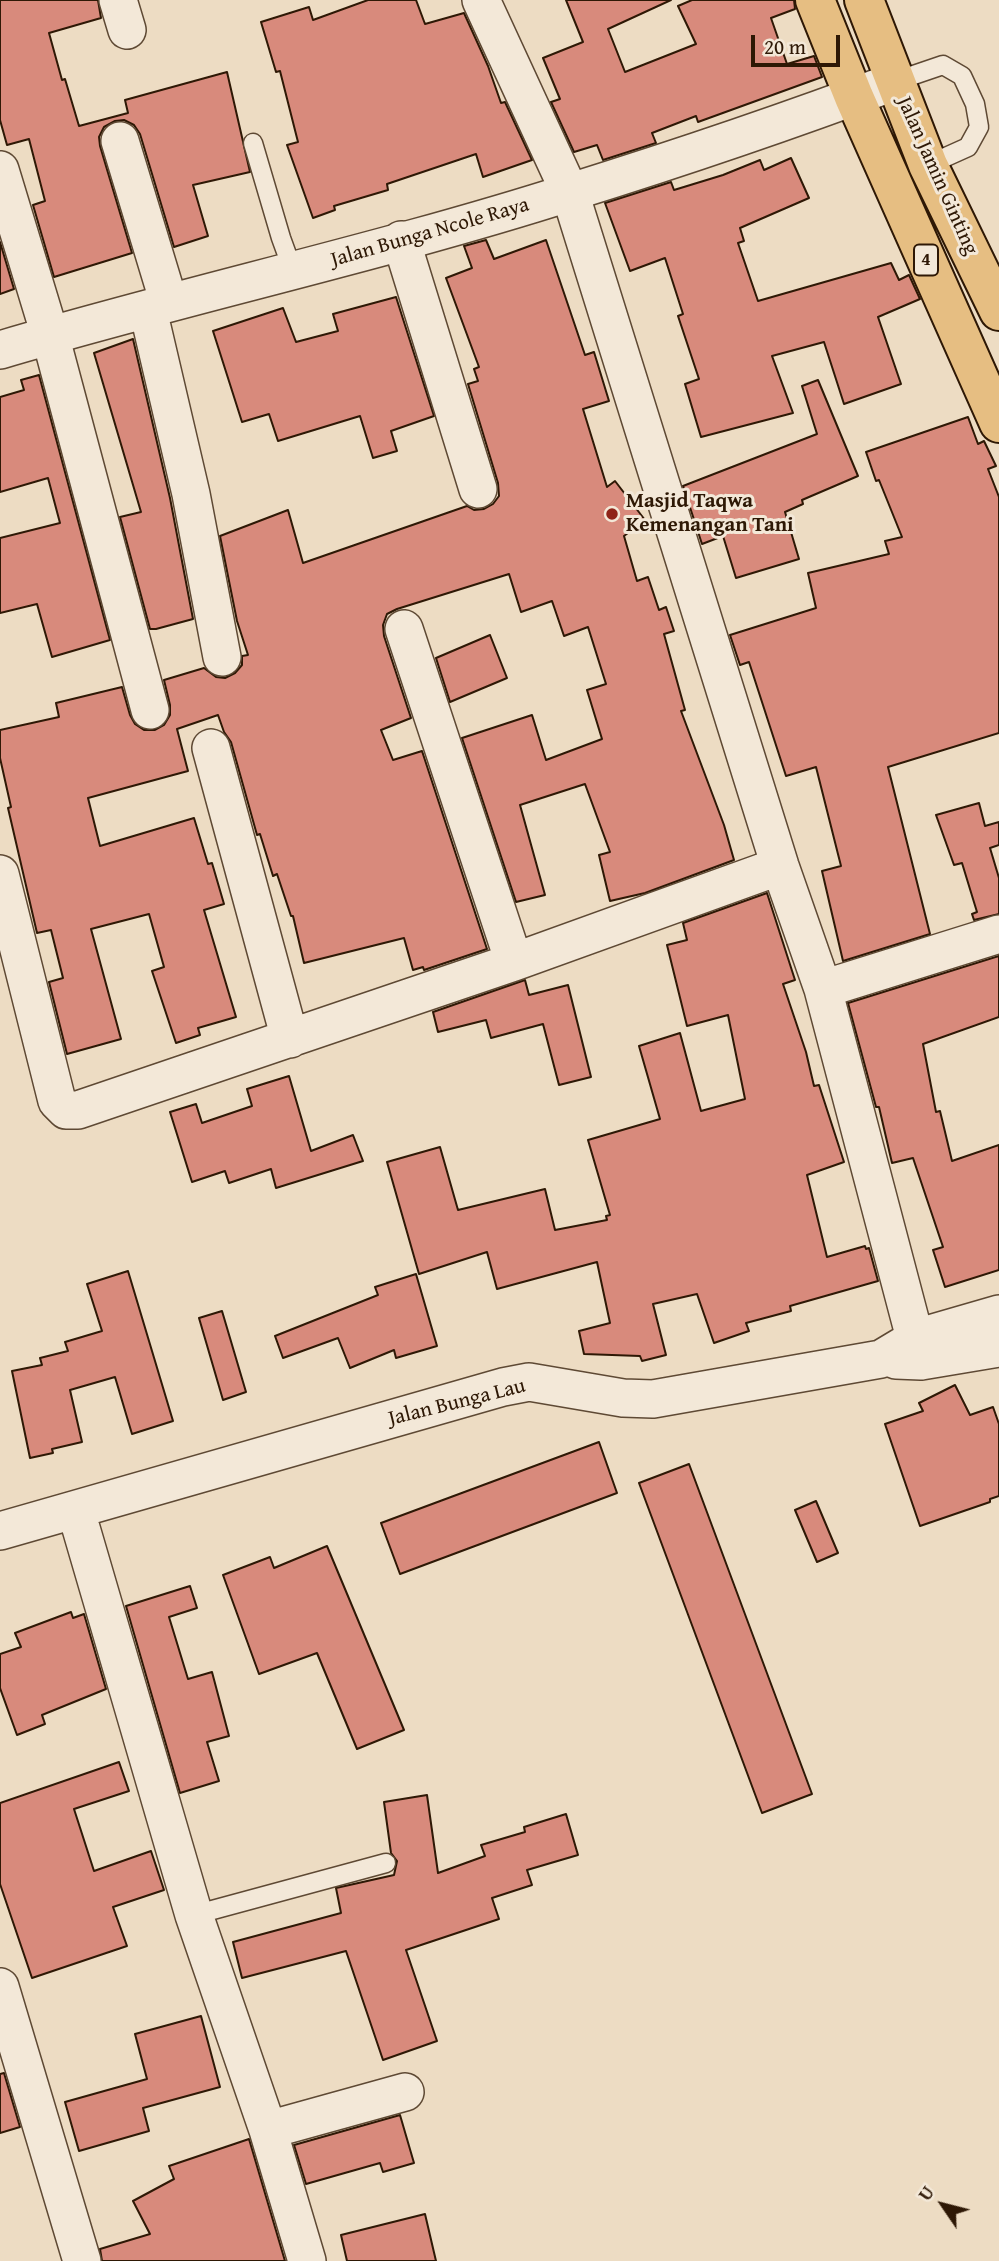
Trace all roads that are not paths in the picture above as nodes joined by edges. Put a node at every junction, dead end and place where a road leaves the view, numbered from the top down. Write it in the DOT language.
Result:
graph roads {
  1 [pos="481,0"];
  2 [pos="815,0"];
  3 [pos="864,0"];
  4 [pos="896,81"];
  5 [pos="854,97"];
  6 [pos="120,141"];
  7 [pos="253,143"];
  8 [pos="928,165"];
  9 [pos="0,170"];
  10 [pos="570,193"];
  11 [pos="401,240"];
  12 [pos="293,271"];
  13 [pos="159,306"];
  14 [pos="999,311"];
  15 [pos="50,335"];
  16 [pos="0,350"];
  17 [pos="999,423"];
  18 [pos="478,489"];
  19 [pos="404,629"];
  20 [pos="222,657"];
  21 [pos="150,710"];
  22 [pos="211,748"];
  23 [pos="780,866"];
  24 [pos="0,874"];
  25 [pos="999,934"];
  26 [pos="514,962"];
  27 [pos="823,989"];
  28 [pos="290,1039"];
  29 [pos="999,1314"];
  30 [pos="999,1348"];
  31 [pos="919,1350"];
  32 [pos="76,1511"];
  33 [pos="0,1531"];
  34 [pos="386,1863"];
  35 [pos="194,1914"];
  36 [pos="0,1987"];
  37 [pos="405,2092"];
  38 [pos="268,2130"];
  39 [pos="82,2261"];
  40 [pos="307,2261"];
  1 -- 10 [label="street"];
  2 -- 5 [label="highway, Jalan Jamin Ginting / 4"];
  3 -- 4 [label="highway, Jalan Jamin Ginting / 4"];
  4 -- 5 [label="street, Jalan Bunga Ncole Raya"];
  4 -- 8 [label="highway, Jalan Jamin Ginting / 4"];
  4 -- 8 [label="lane"];
  5 -- 10 [label="street, Jalan Bunga Ncole Raya"];
  5 -- 17 [label="highway, Jalan Jamin Ginting / 4"];
  6 -- 13 [label="street"];
  7 -- 12 [label="lane"];
  8 -- 14 [label="highway, Jalan Jamin Ginting / 4"];
  9 -- 15 [label="street"];
  10 -- 11 [label="street, Jalan Bunga Ncole Raya"];
  10 -- 23 [label="street"];
  11 -- 12 [label="street, Jalan Bunga Ncole Raya"];
  11 -- 18 [label="street"];
  12 -- 13 [label="street, Jalan Bunga Ncole Raya"];
  13 -- 15 [label="street, Jalan Bunga Ncole Raya"];
  13 -- 20 [label="street"];
  15 -- 16 [label="street, Jalan Bunga Ncole Raya"];
  15 -- 21 [label="street"];
  19 -- 26 [label="street"];
  22 -- 28 [label="street"];
  23 -- 26 [label="street"];
  23 -- 27 [label="street"];
  24 -- 28 [label="street"];
  25 -- 27 [label="street"];
  26 -- 28 [label="street"];
  27 -- 31 [label="street"];
  29 -- 31 [label="street"];
  30 -- 31 [label="street"];
  31 -- 32 [label="street, Jalan Bunga Lau"];
  32 -- 33 [label="street, Jalan Bunga Lau"];
  32 -- 35 [label="street"];
  34 -- 35 [label="lane"];
  35 -- 38 [label="street"];
  36 -- 39 [label="street"];
  37 -- 38 [label="street"];
  38 -- 40 [label="street"];
}
